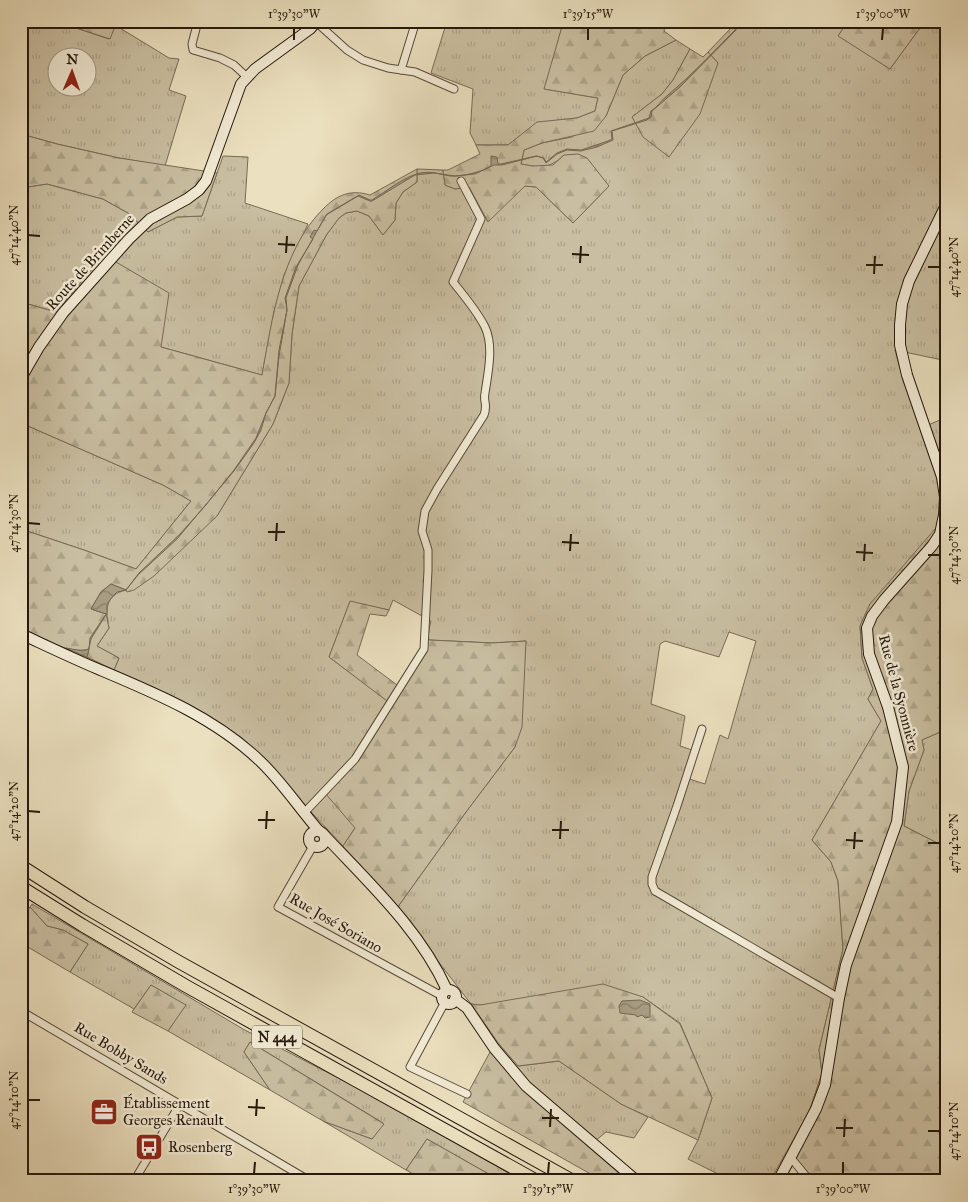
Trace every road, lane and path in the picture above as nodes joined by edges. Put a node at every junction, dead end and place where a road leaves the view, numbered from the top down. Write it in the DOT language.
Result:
graph roads {
  1 [pos="198,21"];
  2 [pos="416,21"];
  3 [pos="317,22"];
  4 [pos="401,70"];
  5 [pos="247,77"];
  6 [pos="454,89"];
  7 [pos="461,181"];
  8 [pos="947,203"];
  9 [pos="21,378"];
  10 [pos="21,634"];
  11 [pos="702,729"];
  12 [pos="305,812"];
  13 [pos="317,839"];
  14 [pos="21,866"];
  15 [pos="21,887"];
  16 [pos="447,997"];
  17 [pos="839,998"];
  18 [pos="21,1011"];
  19 [pos="467,1094"];
  20 [pos="180,1104"];
  21 [pos="790,1158"];
  22 [pos="134,1181"];
  23 [pos="310,1181"];
  24 [pos="537,1181"];
  25 [pos="573,1181"];
  26 [pos="637,1181"];
  27 [pos="778,1181"];
  28 [pos="810,1181"];
  1 -- 5 [label="street"];
  2 -- 4 [label="street"];
  3 -- 4 [label="street"];
  3 -- 5 [label="street, Route de Brimberne"];
  4 -- 6 [label="street"];
  5 -- 9 [label="street, Route de Brimberne"];
  7 -- 12 [label="street"];
  8 -- 17 [label="street, Rue de la Syonnière"];
  10 -- 12 [label="street"];
  11 -- 17 [label="street"];
  12 -- 13 [label="street"];
  13 -- 16 [label="street"];
  13 -- 16 [label="street, Rue José Soriano"];
  14 -- 25 [label="highway, N 444"];
  15 -- 24 [label="highway, N 444"];
  16 -- 19 [label="street"];
  16 -- 26 [label="street"];
  17 -- 21 [label="street, Rue de la Syonnière"];
  18 -- 20 [label="street, Rue Bobby Sands"];
  20 -- 22 [label="street"];
  20 -- 23 [label="street, Rue Bobby Sands"];
  21 -- 27 [label="street, Rue de la Syonnière"];
  21 -- 28 [label="street"];
}
